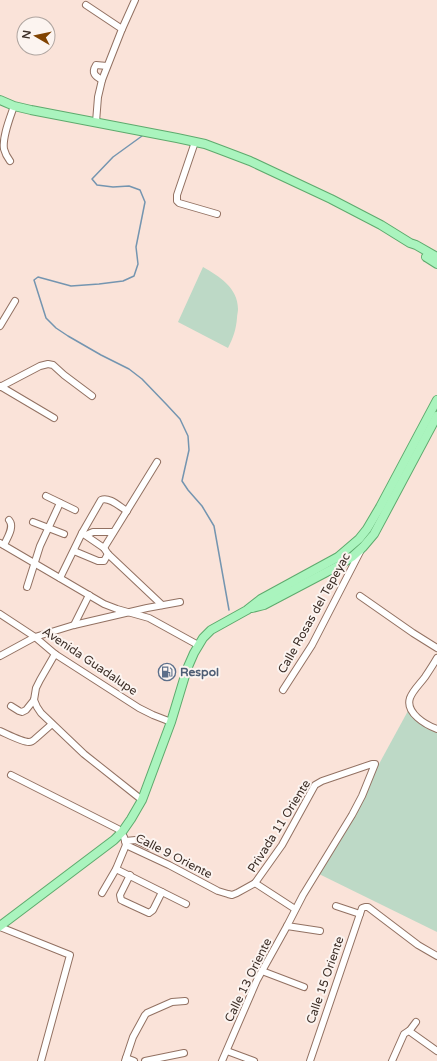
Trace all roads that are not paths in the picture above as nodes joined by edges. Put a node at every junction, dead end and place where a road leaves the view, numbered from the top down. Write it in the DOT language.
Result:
graph roads {
  1 [pos="135,0"];
  2 [pos="86,5"];
  3 [pos="122,29"];
  4 [pos="107,66"];
  5 [pos="102,80"];
  6 [pos="0,100"];
  7 [pos="14,106"];
  8 [pos="96,122"];
  9 [pos="195,142"];
  10 [pos="10,161"];
  11 [pos="217,214"];
  12 [pos="410,243"];
  13 [pos="437,257"];
  14 [pos="437,264"];
  15 [pos="16,301"];
  16 [pos="0,326"];
  17 [pos="0,386"];
  18 [pos="92,396"];
  19 [pos="437,400"];
  20 [pos="437,416"];
  21 [pos="54,418"];
  22 [pos="157,462"];
  23 [pos="46,496"];
  24 [pos="60,503"];
  25 [pos="75,510"];
  26 [pos="127,512"];
  27 [pos="9,520"];
  28 [pos="33,522"];
  29 [pos="48,528"];
  30 [pos="114,532"];
  31 [pos="64,534"];
  32 [pos="84,534"];
  33 [pos="2,544"];
  34 [pos="363,547"];
  35 [pos="104,548"];
  36 [pos="74,551"];
  37 [pos="108,554"];
  38 [pos="34,563"];
  39 [pos="60,578"];
  40 [pos="27,587"];
  41 [pos="89,595"];
  42 [pos="360,596"];
  43 [pos="180,602"];
  44 [pos="162,605"];
  45 [pos="247,610"];
  46 [pos="128,612"];
  47 [pos="0,614"];
  48 [pos="74,625"];
  49 [pos="35,637"];
  50 [pos="198,645"];
  51 [pos="437,648"];
  52 [pos="55,654"];
  53 [pos="0,656"];
  54 [pos="437,658"];
  55 [pos="283,690"];
  56 [pos="34,700"];
  57 [pos="11,706"];
  58 [pos="171,722"];
  59 [pos="52,724"];
  60 [pos="437,729"];
  61 [pos="0,731"];
  62 [pos="375,765"];
  63 [pos="11,775"];
  64 [pos="142,800"];
  65 [pos="122,832"];
  66 [pos="126,843"];
  67 [pos="149,846"];
  68 [pos="116,869"];
  69 [pos="130,875"];
  70 [pos="255,883"];
  71 [pos="162,892"];
  72 [pos="102,893"];
  73 [pos="224,893"];
  74 [pos="186,904"];
  75 [pos="336,906"];
  76 [pos="295,909"];
  77 [pos="360,914"];
  78 [pos="0,926"];
  79 [pos="287,926"];
  80 [pos="320,931"];
  81 [pos="437,956"];
  82 [pos="262,971"];
  83 [pos="304,986"];
  84 [pos="185,1001"];
  85 [pos="416,1022"];
  86 [pos="409,1031"];
  87 [pos="227,1051"];
  88 [pos="437,1051"];
  89 [pos="184,1053"];
  90 [pos="126,1060"];
  91 [pos="41,1061"];
  92 [pos="134,1061"];
  93 [pos="145,1061"];
  94 [pos="222,1061"];
  95 [pos="254,1061"];
  96 [pos="310,1061"];
  97 [pos="392,1061"];
  1 -- 3 [label="street"];
  2 -- 3 [label="street"];
  3 -- 4 [label="street"];
  4 -- 5 [label="street"];
  4 -- 5 [label="street"];
  5 -- 8 [label="street"];
  6 -- 7 [label="main road"];
  7 -- 8 [label="main road"];
  7 -- 10 [label="street"];
  8 -- 9 [label="main road"];
  9 -- 11 [label="street"];
  9 -- 12 [label="main road"];
  12 -- 13 [label="main road"];
  12 -- 14 [label="main road"];
  15 -- 16 [label="street"];
  17 -- 18 [label="street"];
  17 -- 21 [label="street"];
  19 -- 45 [label="main road"];
  20 -- 34 [label="main road"];
  22 -- 26 [label="street"];
  23 -- 24 [label="street"];
  24 -- 25 [label="street"];
  24 -- 29 [label="street"];
  26 -- 30 [label="street"];
  26 -- 32 [label="street"];
  27 -- 33 [label="street"];
  28 -- 29 [label="street"];
  29 -- 31 [label="street"];
  29 -- 38 [label="street"];
  30 -- 32 [label="street"];
  30 -- 35 [label="street"];
  32 -- 35 [label="street"];
  32 -- 36 [label="street"];
  33 -- 38 [label="street"];
  34 -- 45 [label="main road"];
  34 -- 55 [label="street, Calle Rosas del Tepeyac"];
  35 -- 37 [label="street"];
  36 -- 37 [label="street"];
  36 -- 39 [label="street"];
  37 -- 44 [label="street"];
  38 -- 39 [label="street"];
  38 -- 40 [label="street"];
  39 -- 41 [label="street"];
  41 -- 46 [label="street"];
  41 -- 48 [label="street"];
  42 -- 51 [label="street"];
  43 -- 44 [label="street"];
  44 -- 46 [label="street"];
  45 -- 50 [label="main road"];
  46 -- 48 [label="street"];
  46 -- 50 [label="street"];
  47 -- 49 [label="street, Avenida Guadalupe"];
  48 -- 49 [label="street"];
  49 -- 52 [label="street, Avenida Guadalupe"];
  49 -- 53 [label="street"];
  50 -- 58 [label="main road"];
  52 -- 56 [label="street"];
  52 -- 58 [label="street, Avenida Guadalupe"];
  54 -- 60 [label="street"];
  56 -- 57 [label="street"];
  56 -- 59 [label="street"];
  58 -- 64 [label="main road"];
  59 -- 61 [label="street"];
  59 -- 64 [label="street"];
  62 -- 70 [label="street, Privada 11 Oriente"];
  62 -- 76 [label="street, Calle 13 Oriente"];
  63 -- 65 [label="street"];
  64 -- 65 [label="main road"];
  65 -- 66 [label="street, Calle 9 Oriente"];
  65 -- 78 [label="main road"];
  66 -- 67 [label="street"];
  66 -- 68 [label="street"];
  66 -- 73 [label="street, Calle 9 Oriente"];
  68 -- 69 [label="street"];
  68 -- 72 [label="street"];
  69 -- 71 [label="street"];
  69 -- 71 [label="street"];
  70 -- 73 [label="street, Privada 11 Oriente"];
  70 -- 76 [label="street"];
  71 -- 74 [label="street"];
  75 -- 77 [label="street"];
  76 -- 79 [label="street, Calle 13 Oriente"];
  77 -- 81 [label="street, Calle 15 Oriente"];
  77 -- 96 [label="street, Calle 15 Oriente"];
  78 -- 91 [label="street"];
  79 -- 80 [label="street"];
  79 -- 82 [label="street, Calle 13 Oriente"];
  82 -- 83 [label="street"];
  82 -- 87 [label="street, Calle 13 Oriente"];
  84 -- 90 [label="street"];
  85 -- 86 [label="street"];
  86 -- 88 [label="street"];
  86 -- 97 [label="street"];
  87 -- 94 [label="street, Calle 13 Oriente"];
  87 -- 95 [label="street"];
  89 -- 93 [label="street"];
  90 -- 92 [label="street"];
}
